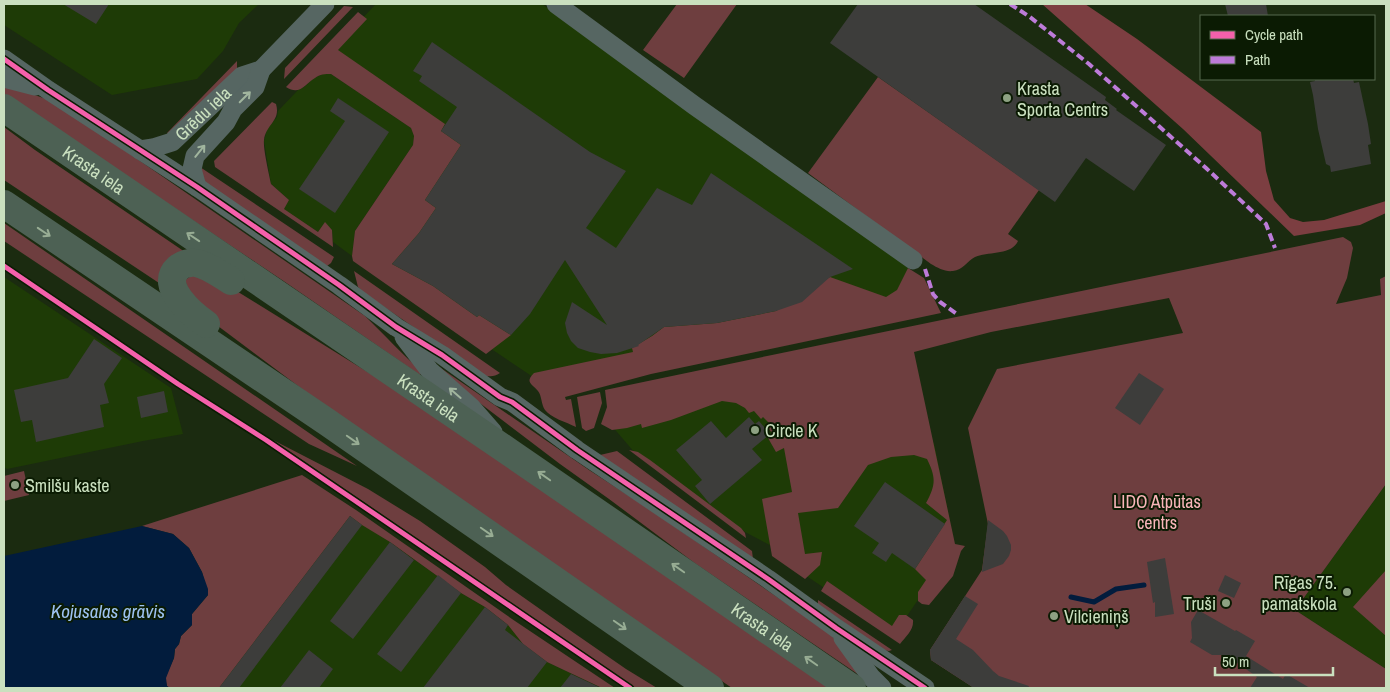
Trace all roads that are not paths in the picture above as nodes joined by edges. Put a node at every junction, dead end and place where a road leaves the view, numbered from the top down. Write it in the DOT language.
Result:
graph roads {
  1 [pos="325,4"];
  2 [pos="556,4"];
  3 [pos="4,59"];
  4 [pos="261,70"];
  5 [pos="4,78"];
  6 [pos="48,90"];
  7 [pos="4,108"];
  8 [pos="140,150"];
  9 [pos="197,187"];
  10 [pos="4,204"];
  11 [pos="913,260"];
  12 [pos="396,326"];
  13 [pos="398,377"];
  14 [pos="327,422"];
  15 [pos="512,454"];
  16 [pos="836,628"];
  17 [pos="710,688"];
  18 [pos="852,688"];
  19 [pos="882,688"];
  20 [pos="925,688"];
  1 -- 4 [label="street, Grēdu iela"];
  2 -- 11 [label="street"];
  3 -- 6 [label="street"];
  4 -- 8 [label="street, Grēdu iela"];
  9 -- 4 [label="street, Grēdu iela, one-way"];
  5 -- 6 [label="street"];
  6 -- 8 [label="street"];
  13 -- 7 [label="highway, Krasta iela, one-way"];
  8 -- 9 [label="street"];
  9 -- 12 [label="street"];
  10 -- 14 [label="highway, one-way"];
  15 -- 12 [label="street, one-way"];
  12 -- 16 [label="street"];
  13 -- 14 [label="highway"];
  13 -- 15 [label="highway, Krasta iela"];
  14 -- 17 [label="highway, one-way"];
  18 -- 15 [label="highway, Krasta iela, one-way"];
  16 -- 19 [label="street"];
  16 -- 20 [label="street"];
}
